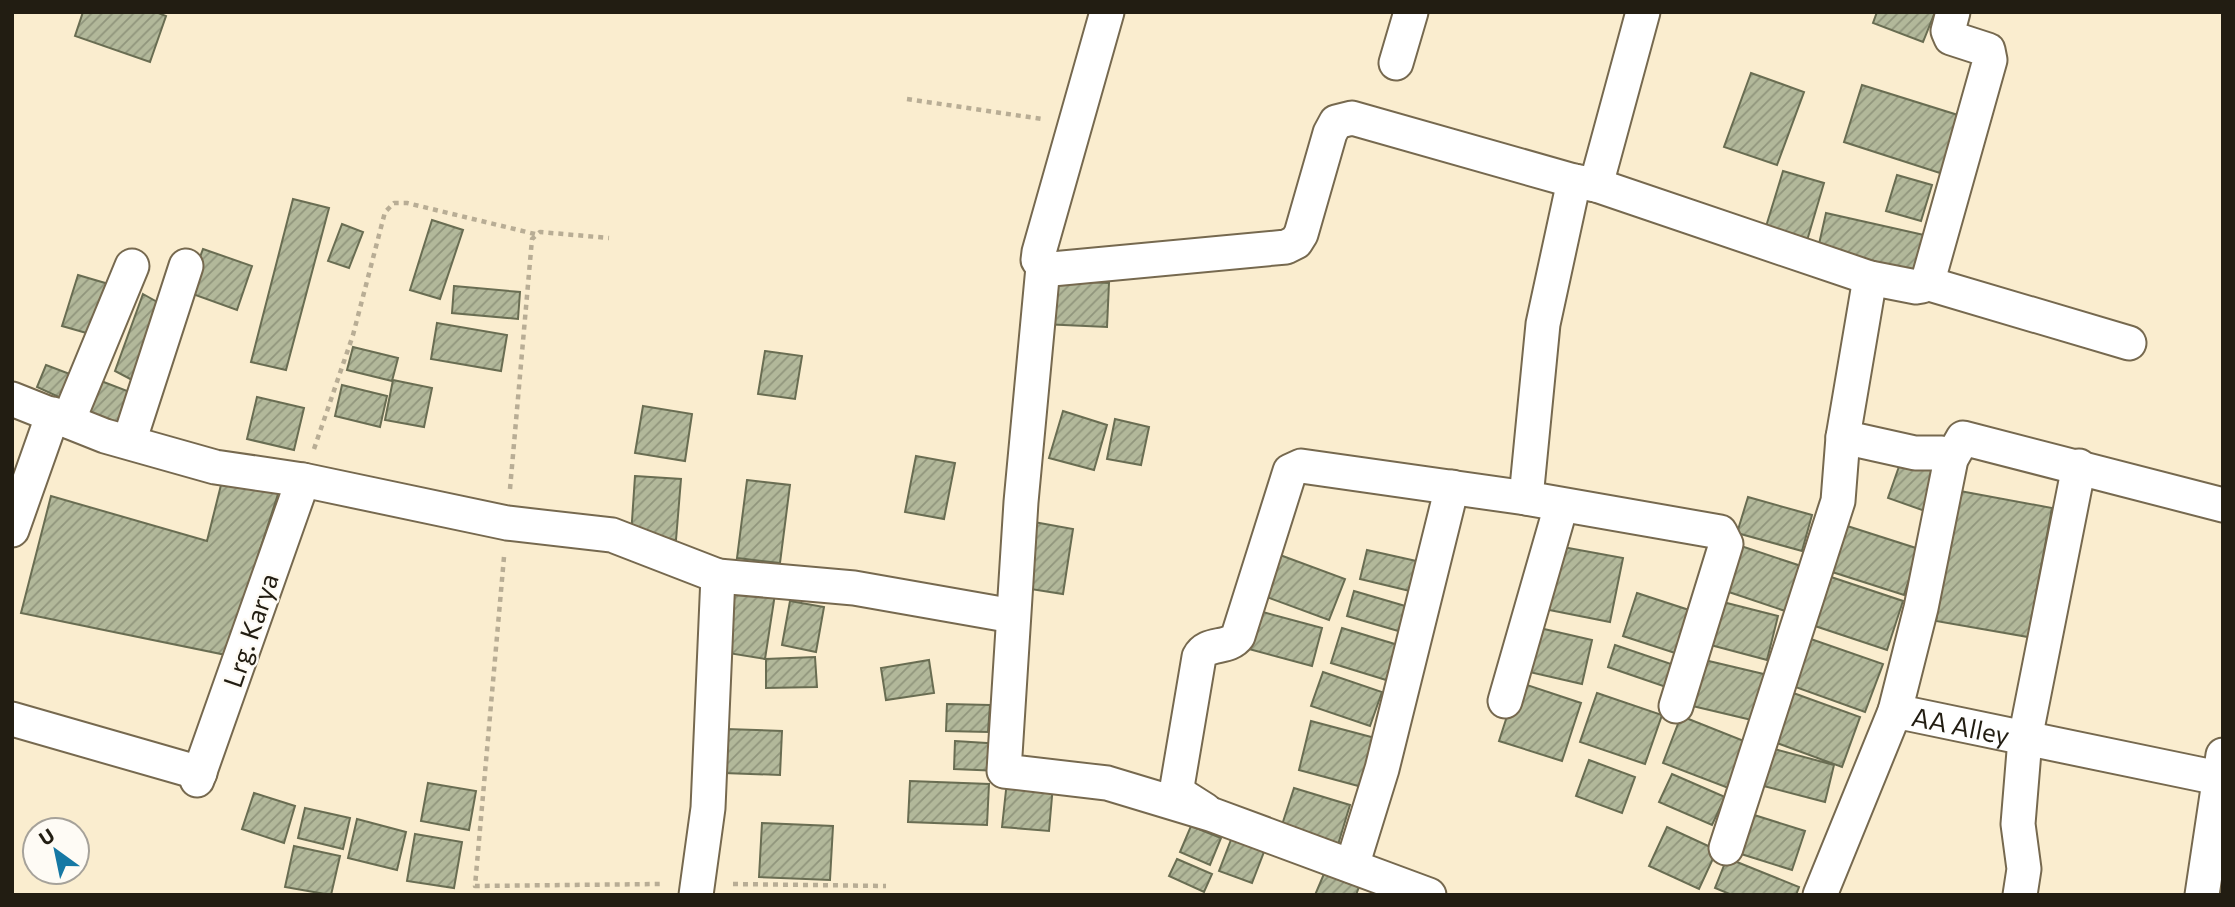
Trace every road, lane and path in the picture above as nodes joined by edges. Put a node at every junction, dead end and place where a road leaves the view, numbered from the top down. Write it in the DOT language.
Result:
graph roads {
  1 [pos="1107,12"];
  2 [pos="1411,12"];
  3 [pos="1643,12"];
  4 [pos="1953,12"];
  5 [pos="1396,63"];
  6 [pos="907,99"];
  7 [pos="1077,124"];
  8 [pos="1585,183"];
  9 [pos="536,234"];
  10 [pos="132,266"];
  11 [pos="186,266"];
  12 [pos="1043,267"];
  13 [pos="1870,278"];
  14 [pos="1926,283"];
  15 [pos="2129,343"];
  16 [pos="12,399"];
  17 [pos="61,418"];
  18 [pos="1843,437"];
  19 [pos="130,442"];
  20 [pos="1951,459"];
  21 [pos="2079,466"];
  22 [pos="303,480"];
  23 [pos="1452,487"];
  24 [pos="1526,498"];
  25 [pos="2223,505"];
  26 [pos="1562,506"];
  27 [pos="12,530"];
  28 [pos="718,576"];
  29 [pos="1013,616"];
  30 [pos="1505,701"];
  31 [pos="1676,706"];
  32 [pos="1895,711"];
  33 [pos="12,719"];
  34 [pos="2025,739"];
  35 [pos="2221,771"];
  36 [pos="1213,815"];
  37 [pos="1726,848"];
  38 [pos="1352,866"];
  39 [pos="475,886"];
  40 [pos="886,886"];
  41 [pos="696,889"];
  42 [pos="1429,895"];
  43 [pos="1820,895"];
  44 [pos="2020,895"];
  45 [pos="2202,895"];
  1 -- 7 [label="street"];
  2 -- 5 [label="street"];
  3 -- 8 [label="street"];
  4 -- 14 [label="street"];
  6 -- 7 [label="path"];
  7 -- 12 [label="street"];
  8 -- 12 [label="street"];
  8 -- 13 [label="street"];
  8 -- 24 [label="street"];
  9 -- 22 [label="path"];
  10 -- 17 [label="street"];
  11 -- 19 [label="street"];
  12 -- 29 [label="street"];
  13 -- 14 [label="street"];
  13 -- 18 [label="street"];
  14 -- 15 [label="street"];
  16 -- 17 [label="street"];
  17 -- 19 [label="street"];
  17 -- 27 [label="street"];
  18 -- 20 [label="street"];
  18 -- 37 [label="street"];
  19 -- 22 [label="street"];
  20 -- 21 [label="street"];
  20 -- 32 [label="street"];
  21 -- 25 [label="street"];
  21 -- 34 [label="street"];
  22 -- 28 [label="street"];
  22 -- 33 [label="street, Lrg. Karya"];
  23 -- 24 [label="street"];
  23 -- 36 [label="street"];
  23 -- 38 [label="street"];
  24 -- 26 [label="street"];
  26 -- 30 [label="street"];
  26 -- 31 [label="street"];
  28 -- 29 [label="street"];
  28 -- 41 [label="street"];
  29 -- 36 [label="street"];
  32 -- 34 [label="street, AA Alley"];
  32 -- 43 [label="street, AA Alley"];
  34 -- 35 [label="street, AA Alley"];
  34 -- 44 [label="street"];
  35 -- 45 [label="street"];
  36 -- 38 [label="street"];
  38 -- 42 [label="street"];
  39 -- 41 [label="path"];
  40 -- 41 [label="path"];
}
